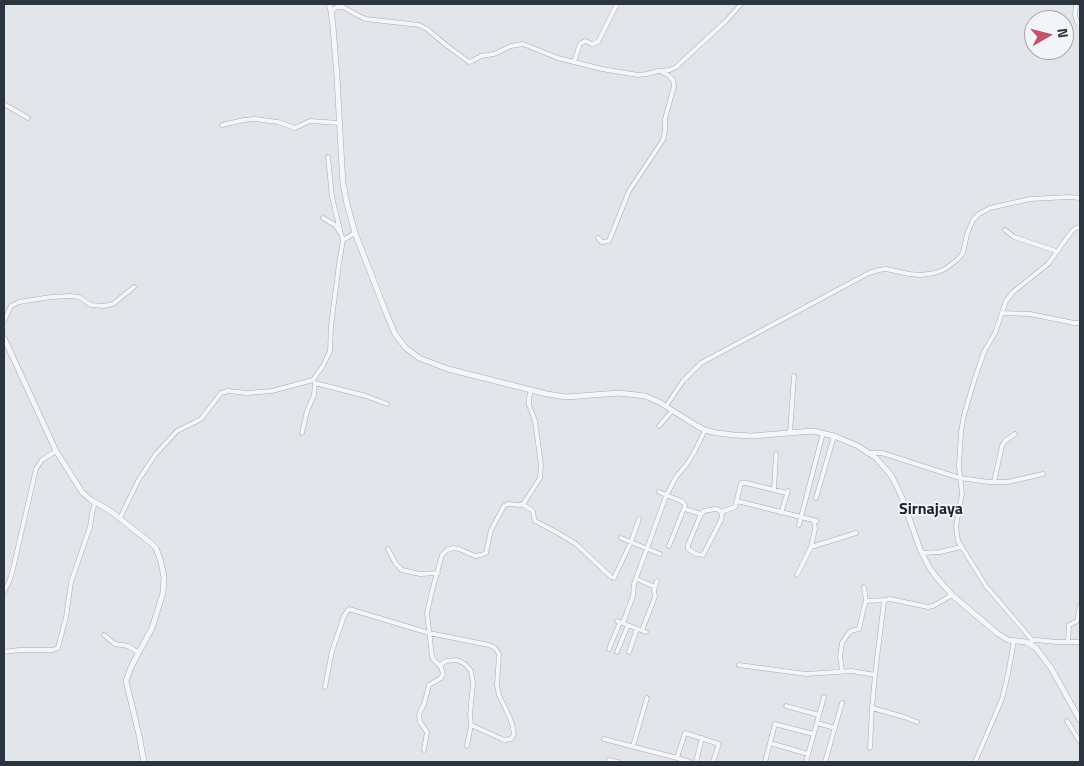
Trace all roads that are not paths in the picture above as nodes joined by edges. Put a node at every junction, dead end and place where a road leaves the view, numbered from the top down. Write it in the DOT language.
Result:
graph roads {
  1 [pos="329,4"];
  2 [pos="617,4"];
  3 [pos="741,4"];
  4 [pos="1076,4"];
  5 [pos="331,11"];
  6 [pos="1080,24"];
  7 [pos="574,62"];
  8 [pos="676,68"];
  9 [pos="658,71"];
  10 [pos="673,80"];
  11 [pos="4,104"];
  12 [pos="28,118"];
  13 [pos="339,123"];
  14 [pos="222,125"];
  15 [pos="328,157"];
  16 [pos="1080,198"];
  17 [pos="323,218"];
  18 [pos="1080,227"];
  19 [pos="1005,230"];
  20 [pos="355,233"];
  21 [pos="341,234"];
  22 [pos="598,238"];
  23 [pos="343,240"];
  24 [pos="1056,251"];
  25 [pos="134,287"];
  26 [pos="1002,313"];
  27 [pos="4,321"];
  28 [pos="1080,323"];
  29 [pos="4,338"];
  30 [pos="794,376"];
  31 [pos="314,381"];
  32 [pos="531,390"];
  33 [pos="387,404"];
  34 [pos="666,406"];
  35 [pos="672,411"];
  36 [pos="659,426"];
  37 [pos="704,430"];
  38 [pos="302,433"];
  39 [pos="790,433"];
  40 [pos="823,433"];
  41 [pos="1015,434"];
  42 [pos="834,436"];
  43 [pos="56,451"];
  44 [pos="869,453"];
  45 [pos="776,454"];
  46 [pos="1043,474"];
  47 [pos="960,478"];
  48 [pos="994,482"];
  49 [pos="774,490"];
  50 [pos="659,492"];
  51 [pos="666,496"];
  52 [pos="808,496"];
  53 [pos="737,501"];
  54 [pos="96,502"];
  55 [pos="522,504"];
  56 [pos="685,509"];
  57 [pos="721,512"];
  58 [pos="781,513"];
  59 [pos="700,514"];
  60 [pos="802,517"];
  61 [pos="120,518"];
  62 [pos="639,519"];
  63 [pos="800,525"];
  64 [pos="856,533"];
  65 [pos="621,538"];
  66 [pos="631,542"];
  67 [pos="668,546"];
  68 [pos="811,547"];
  69 [pos="961,547"];
  70 [pos="647,548"];
  71 [pos="388,549"];
  72 [pos="922,553"];
  73 [pos="660,554"];
  74 [pos="438,573"];
  75 [pos="797,575"];
  76 [pos="637,579"];
  77 [pos="657,580"];
  78 [pos="655,587"];
  79 [pos="864,587"];
  80 [pos="4,591"];
  81 [pos="952,595"];
  82 [pos="886,600"];
  83 [pos="866,602"];
  84 [pos="1080,605"];
  85 [pos="622,623"];
  86 [pos="642,630"];
  87 [pos="429,633"];
  88 [pos="104,635"];
  89 [pos="1014,641"];
  90 [pos="1033,641"];
  91 [pos="1026,642"];
  92 [pos="1068,642"];
  93 [pos="1080,642"];
  94 [pos="609,649"];
  95 [pos="4,652"];
  96 [pos="618,652"];
  97 [pos="629,652"];
  98 [pos="139,653"];
  99 [pos="440,665"];
  100 [pos="739,665"];
  101 [pos="842,671"];
  102 [pos="875,675"];
  103 [pos="325,687"];
  104 [pos="824,697"];
  105 [pos="646,698"];
  106 [pos="842,703"];
  107 [pos="786,706"];
  108 [pos="872,708"];
  109 [pos="819,715"];
  110 [pos="1080,720"];
  111 [pos="1067,721"];
  112 [pos="917,722"];
  113 [pos="817,723"];
  114 [pos="471,725"];
  115 [pos="835,728"];
  116 [pos="814,734"];
  117 [pos="702,738"];
  118 [pos="604,739"];
  119 [pos="1080,742"];
  120 [pos="770,744"];
  121 [pos="467,746"];
  122 [pos="633,746"];
  123 [pos="870,748"];
  124 [pos="424,750"];
  125 [pos="808,754"];
  126 [pos="675,757"];
  127 [pos="609,760"];
  128 [pos="144,762"];
  129 [pos="618,762"];
  130 [pos="671,762"];
  131 [pos="690,762"];
  132 [pos="696,762"];
  133 [pos="713,762"];
  134 [pos="765,762"];
  135 [pos="806,762"];
  136 [pos="825,762"];
  137 [pos="975,762"];
  1 -- 5 [label="street"];
  2 -- 7 [label="street"];
  3 -- 8 [label="street"];
  4 -- 6 [label="street"];
  5 -- 7 [label="street"];
  5 -- 13 [label="street"];
  7 -- 9 [label="street"];
  8 -- 9 [label="street"];
  8 -- 10 [label="street"];
  9 -- 10 [label="street"];
  10 -- 22 [label="street"];
  11 -- 12 [label="street"];
  13 -- 14 [label="street"];
  13 -- 20 [label="street"];
  15 -- 21 [label="street"];
  16 -- 34 [label="street"];
  17 -- 21 [label="street"];
  18 -- 24 [label="street"];
  19 -- 24 [label="street"];
  20 -- 23 [label="street"];
  20 -- 32 [label="street"];
  21 -- 23 [label="street"];
  23 -- 31 [label="street"];
  24 -- 26 [label="street"];
  25 -- 27 [label="street"];
  26 -- 28 [label="street"];
  26 -- 47 [label="street"];
  29 -- 43 [label="street"];
  30 -- 39 [label="street"];
  31 -- 33 [label="street"];
  31 -- 38 [label="street"];
  31 -- 61 [label="street"];
  32 -- 34 [label="street"];
  32 -- 55 [label="street"];
  34 -- 35 [label="street"];
  35 -- 36 [label="street"];
  35 -- 37 [label="street"];
  37 -- 39 [label="street"];
  37 -- 51 [label="street"];
  39 -- 40 [label="street"];
  40 -- 42 [label="street"];
  40 -- 52 [label="street"];
  41 -- 48 [label="street"];
  42 -- 44 [label="street"];
  42 -- 52 [label="street"];
  43 -- 54 [label="street"];
  43 -- 80 [label="street"];
  44 -- 47 [label="street"];
  44 -- 72 [label="street"];
  45 -- 49 [label="street"];
  46 -- 48 [label="street"];
  47 -- 48 [label="street"];
  47 -- 69 [label="street"];
  49 -- 53 [label="street"];
  49 -- 58 [label="street"];
  50 -- 51 [label="street"];
  51 -- 56 [label="street"];
  51 -- 70 [label="street"];
  52 -- 60 [label="street"];
  53 -- 57 [label="street"];
  53 -- 58 [label="street"];
  54 -- 61 [label="street"];
  54 -- 95 [label="street"];
  55 -- 66 [label="street"];
  55 -- 74 [label="street"];
  56 -- 59 [label="street"];
  56 -- 67 [label="street"];
  57 -- 59 [label="street"];
  57 -- 59 [label="street"];
  58 -- 60 [label="street"];
  60 -- 63 [label="street"];
  60 -- 68 [label="street"];
  61 -- 98 [label="street"];
  62 -- 66 [label="street"];
  64 -- 68 [label="street"];
  65 -- 66 [label="street"];
  66 -- 70 [label="street"];
  68 -- 75 [label="street"];
  69 -- 72 [label="street"];
  69 -- 90 [label="street"];
  70 -- 73 [label="street"];
  70 -- 76 [label="street"];
  71 -- 74 [label="street"];
  72 -- 81 [label="street"];
  74 -- 87 [label="street"];
  76 -- 78 [label="street"];
  76 -- 85 [label="street"];
  77 -- 78 [label="street"];
  78 -- 86 [label="street"];
  79 -- 83 [label="street"];
  81 -- 82 [label="street"];
  81 -- 89 [label="street"];
  82 -- 83 [label="street"];
  82 -- 102 [label="street"];
  83 -- 101 [label="street"];
  84 -- 92 [label="street"];
  85 -- 86 [label="street"];
  85 -- 94 [label="street"];
  85 -- 96 [label="street"];
  86 -- 97 [label="street"];
  87 -- 99 [label="street"];
  87 -- 103 [label="street"];
  87 -- 114 [label="street"];
  88 -- 98 [label="street"];
  89 -- 91 [label="street"];
  89 -- 137 [label="street"];
  90 -- 91 [label="street"];
  90 -- 92 [label="street"];
  91 -- 110 [label="street"];
  92 -- 93 [label="street"];
  98 -- 128 [label="street"];
  99 -- 114 [label="street"];
  99 -- 124 [label="street"];
  100 -- 101 [label="street"];
  101 -- 102 [label="street"];
  102 -- 108 [label="street"];
  104 -- 109 [label="street"];
  105 -- 122 [label="street"];
  106 -- 115 [label="street"];
  107 -- 109 [label="street"];
  108 -- 112 [label="street"];
  108 -- 123 [label="street"];
  109 -- 113 [label="street"];
  111 -- 119 [label="street"];
  113 -- 115 [label="street"];
  113 -- 116 [label="street"];
  114 -- 121 [label="street"];
  115 -- 136 [label="street"];
  116 -- 120 [label="street"];
  116 -- 125 [label="street"];
  117 -- 126 [label="street"];
  117 -- 132 [label="street"];
  117 -- 133 [label="street"];
  118 -- 122 [label="street"];
  120 -- 125 [label="street"];
  120 -- 134 [label="street"];
  122 -- 126 [label="street"];
  125 -- 135 [label="street"];
  126 -- 130 [label="street"];
  126 -- 131 [label="street"];
  127 -- 129 [label="street"];
}
